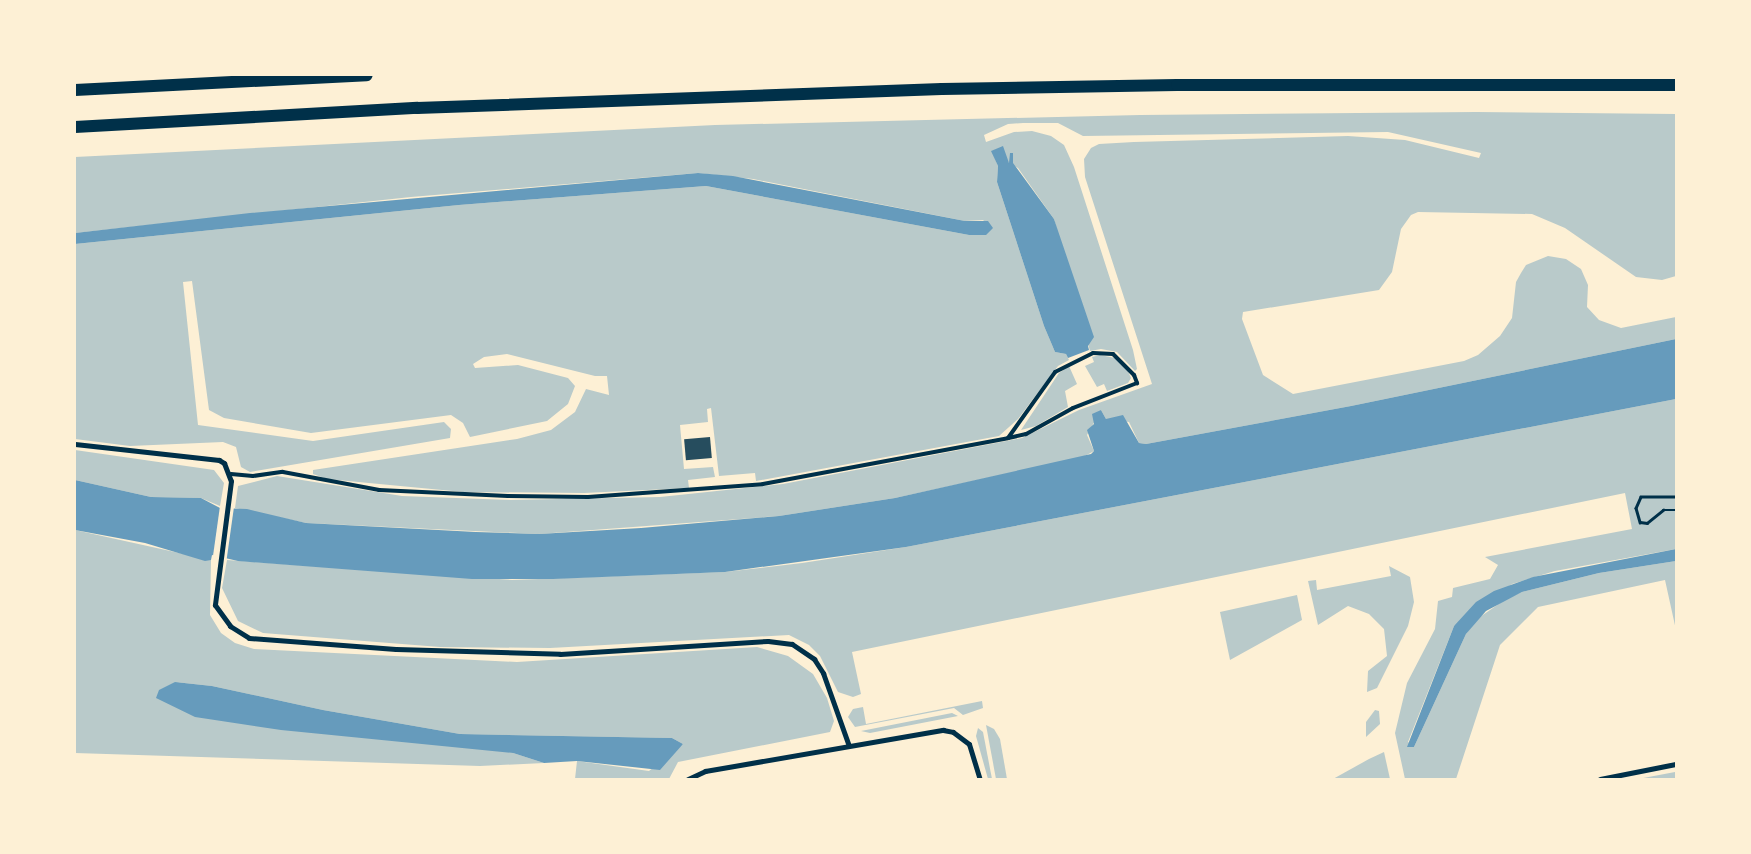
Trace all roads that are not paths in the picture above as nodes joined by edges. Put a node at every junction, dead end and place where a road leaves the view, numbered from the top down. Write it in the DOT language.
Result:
graph roads {
  1 [pos="367,75"];
  2 [pos="1676,85"];
  3 [pos="75,90"];
  4 [pos="75,127"];
  5 [pos="1008,438"];
  6 [pos="75,444"];
  7 [pos="231,474"];
  8 [pos="849,746"];
  9 [pos="1676,764"];
  10 [pos="688,779"];
  11 [pos="980,779"];
  12 [pos="1600,779"];
  1 -- 3 [label="highway"];
  2 -- 4 [label="highway"];
  5 -- 5 [label="lane"];
  5 -- 7 [label="lane"];
  6 -- 7 [label="street"];
  7 -- 8 [label="street"];
  8 -- 10 [label="street"];
  8 -- 11 [label="street"];
  9 -- 12 [label="street"];
}
